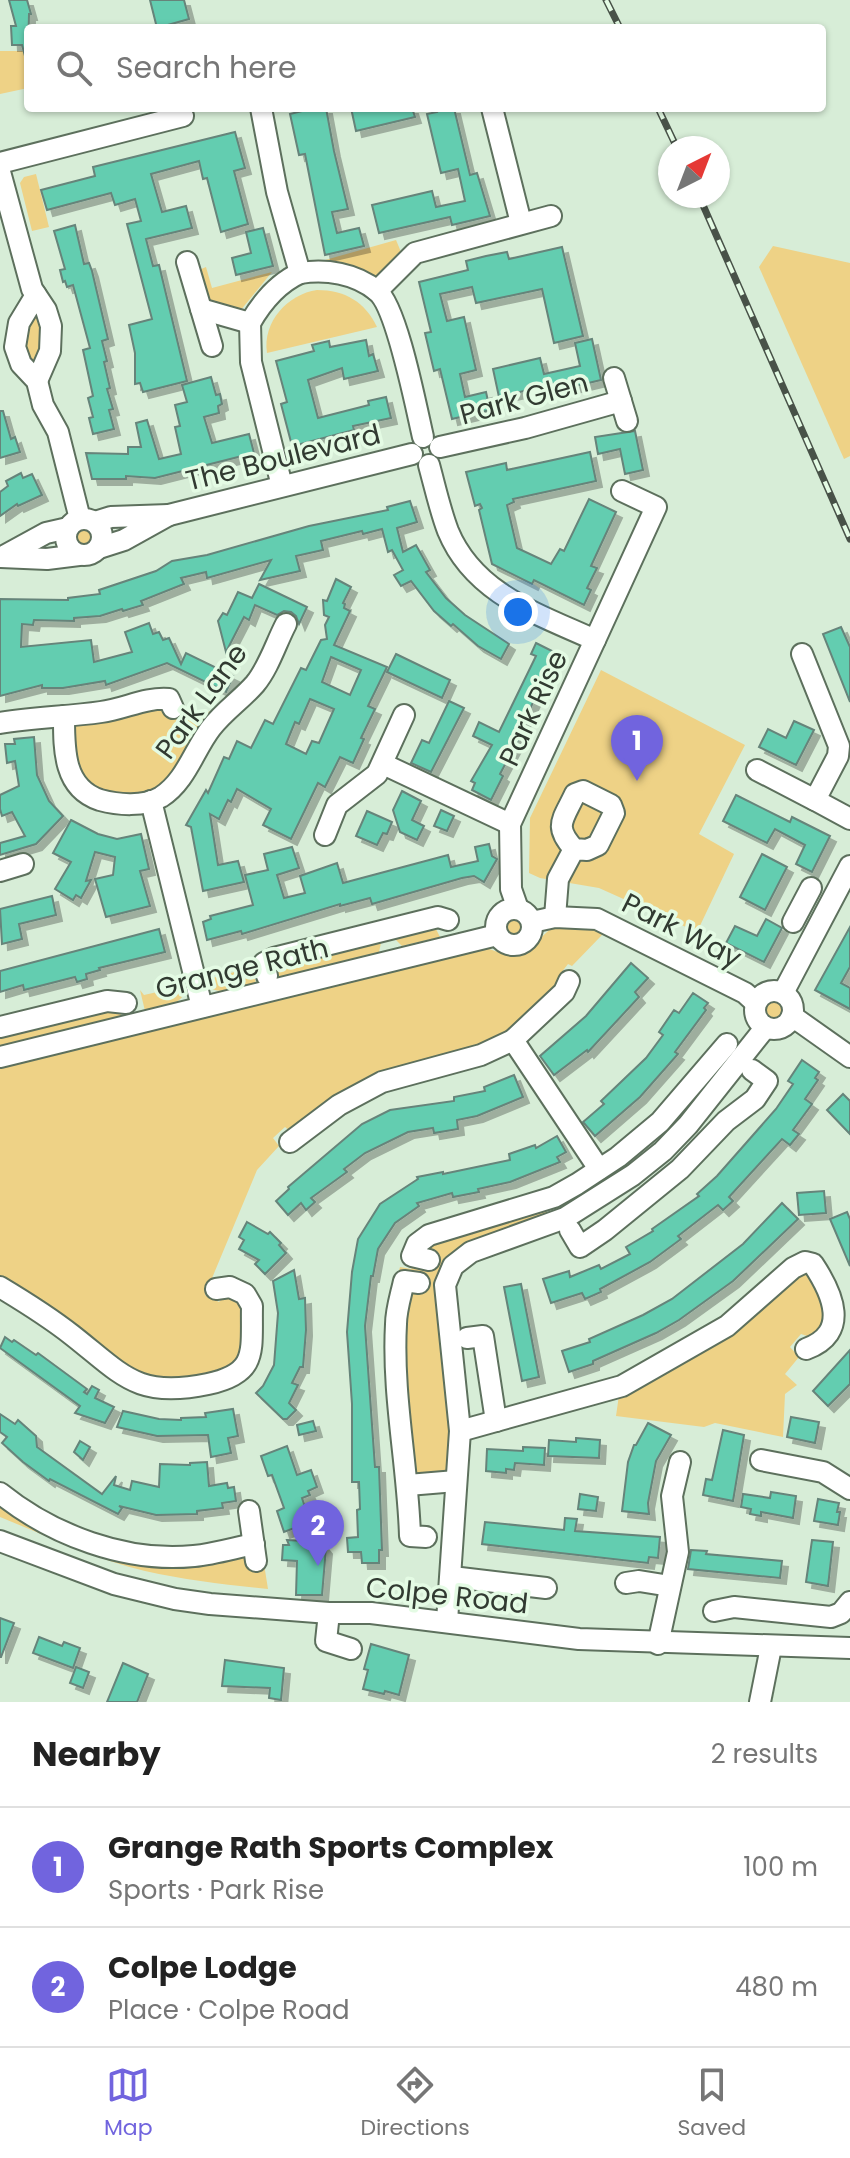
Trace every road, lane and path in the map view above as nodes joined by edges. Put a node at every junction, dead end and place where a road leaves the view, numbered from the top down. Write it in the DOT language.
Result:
graph roads {
  1 [pos="262,112"];
  2 [pos="493,112"];
  3 [pos="153,116"];
  4 [pos="183,116"];
  5 [pos="0,163"];
  6 [pos="0,172"];
  7 [pos="551,216"];
  8 [pos="521,223"];
  9 [pos="187,262"];
  10 [pos="300,273"];
  11 [pos="377,291"];
  12 [pos="36,295"];
  13 [pos="201,309"];
  14 [pos="250,323"];
  15 [pos="212,346"];
  16 [pos="614,378"];
  17 [pos="37,381"];
  18 [pos="426,451"];
  19 [pos="282,486"];
  20 [pos="622,491"];
  21 [pos="169,515"];
  22 [pos="81,523"];
  23 [pos="89,552"];
  24 [pos="1,558"];
  25 [pos="286,624"];
  26 [pos="595,640"];
  27 [pos="802,654"];
  28 [pos="173,708"];
  29 [pos="404,715"];
  30 [pos="64,716"];
  31 [pos="0,723"];
  32 [pos="383,764"];
  33 [pos="757,770"];
  34 [pos="815,800"];
  35 [pos="151,801"];
  36 [pos="850,819"];
  37 [pos="510,824"];
  38 [pos="325,835"];
  39 [pos="574,849"];
  40 [pos="23,864"];
  41 [pos="850,866"];
  42 [pos="0,871"];
  43 [pos="802,905"];
  44 [pos="525,916"];
  45 [pos="824,916"];
  46 [pos="555,917"];
  47 [pos="448,920"];
  48 [pos="386,929"];
  49 [pos="497,935"];
  50 [pos="393,959"];
  51 [pos="265,969"];
  52 [pos="569,981"];
  53 [pos="783,993"];
  54 [pos="126,1003"];
  55 [pos="756,1003"];
  56 [pos="202,1007"];
  57 [pos="792,1016"];
  58 [pos="0,1027"];
  59 [pos="765,1028"];
  60 [pos="513,1040"];
  61 [pos="727,1044"];
  62 [pos="0,1057"];
  63 [pos="850,1057"];
  64 [pos="752,1070"];
  65 [pos="290,1142"];
  66 [pos="663,1151"];
  67 [pos="599,1169"];
  68 [pos="680,1169"];
  69 [pos="554,1197"];
  70 [pos="568,1224"];
  71 [pos="429,1260"];
  72 [pos="419,1283"];
  73 [pos="0,1287"];
  74 [pos="216,1289"];
  75 [pos="467,1338"];
  76 [pos="806,1349"];
  77 [pos="496,1421"];
  78 [pos="460,1431"];
  79 [pos="761,1460"];
  80 [pos="680,1462"];
  81 [pos="456,1481"];
  82 [pos="408,1485"];
  83 [pos="850,1489"];
  84 [pos="0,1493"];
  85 [pos="249,1511"];
  86 [pos="426,1537"];
  87 [pos="0,1541"];
  88 [pos="452,1577"];
  89 [pos="626,1583"];
  90 [pos="670,1586"];
  91 [pos="546,1588"];
  92 [pos="850,1602"];
  93 [pos="714,1611"];
  94 [pos="329,1613"];
  95 [pos="447,1621"];
  96 [pos="658,1644"];
  97 [pos="771,1647"];
  98 [pos="850,1648"];
  99 [pos="351,1649"];
  100 [pos="760,1702"];
  1 -- 10 [label="street"];
  2 -- 8 [label="street"];
  3 -- 4 [label="street"];
  3 -- 5 [label="street"];
  6 -- 12 [label="street"];
  7 -- 8 [label="street"];
  8 -- 11 [label="street"];
  9 -- 13 [label="street"];
  10 -- 11 [label="street"];
  10 -- 14 [label="street"];
  11 -- 18 [label="street, Park Rise"];
  12 -- 17 [label="street"];
  12 -- 17 [label="street"];
  13 -- 14 [label="street"];
  13 -- 15 [label="street"];
  14 -- 19 [label="street"];
  16 -- 18 [label="street, Park Glen"];
  17 -- 22 [label="street"];
  18 -- 19 [label="street, The Boulevard"];
  18 -- 26 [label="street, Park Rise"];
  19 -- 21 [label="street, The Boulevard"];
  20 -- 26 [label="street"];
  21 -- 22 [label="street, The Boulevard"];
  21 -- 23 [label="street, The Boulevard"];
  22 -- 23 [label="street"];
  22 -- 23 [label="street"];
  22 -- 24 [label="street, The Boulevard"];
  23 -- 24 [label="street, The Boulevard"];
  25 -- 35 [label="street, Park Lane"];
  26 -- 37 [label="street, Park Rise"];
  27 -- 34 [label="street"];
  28 -- 30 [label="street, Park Lane"];
  29 -- 32 [label="street"];
  30 -- 31 [label="street, Park Lane"];
  30 -- 35 [label="street"];
  32 -- 37 [label="street"];
  32 -- 38 [label="street"];
  33 -- 34 [label="street"];
  34 -- 36 [label="street"];
  35 -- 56 [label="street"];
  37 -- 44 [label="street, Park Rise"];
  39 -- 46 [label="street"];
  40 -- 42 [label="street"];
  41 -- 45 [label="street"];
  43 -- 45 [label="street"];
  44 -- 46 [label="street, Park Way"];
  44 -- 49 [label="street"];
  44 -- 49 [label="street"];
  45 -- 53 [label="street"];
  46 -- 55 [label="street, Park Way"];
  47 -- 48 [label="street"];
  48 -- 50 [label="street"];
  48 -- 51 [label="street"];
  49 -- 50 [label="street, Grange Rath"];
  50 -- 56 [label="street, Grange Rath"];
  52 -- 60 [label="street"];
  53 -- 55 [label="street"];
  53 -- 57 [label="street"];
  54 -- 58 [label="street"];
  55 -- 59 [label="street"];
  56 -- 62 [label="street, Grange Rath"];
  57 -- 59 [label="street"];
  57 -- 63 [label="street"];
  59 -- 66 [label="street"];
  60 -- 65 [label="street"];
  60 -- 67 [label="street"];
  61 -- 67 [label="street"];
  64 -- 68 [label="street"];
  66 -- 68 [label="street"];
  66 -- 70 [label="street"];
  67 -- 69 [label="street"];
  68 -- 70 [label="street"];
  69 -- 70 [label="street"];
  69 -- 71 [label="street"];
  70 -- 78 [label="street"];
  72 -- 82 [label="street"];
  73 -- 74 [label="street"];
  75 -- 77 [label="street"];
  76 -- 77 [label="street"];
  77 -- 78 [label="street"];
  78 -- 81 [label="street"];
  79 -- 83 [label="street"];
  80 -- 90 [label="street"];
  81 -- 82 [label="street"];
  81 -- 88 [label="street"];
  82 -- 86 [label="street"];
  84 -- 85 [label="street"];
  87 -- 94 [label="street, Colpe Road"];
  88 -- 91 [label="street"];
  88 -- 95 [label="street"];
  89 -- 90 [label="street"];
  90 -- 96 [label="street"];
  92 -- 93 [label="street"];
  94 -- 95 [label="street, Colpe Road"];
  94 -- 99 [label="street"];
  95 -- 96 [label="street, Colpe Road"];
  96 -- 97 [label="street, Colpe Road"];
  97 -- 98 [label="street, Colpe Road"];
  97 -- 100 [label="street"];
}
